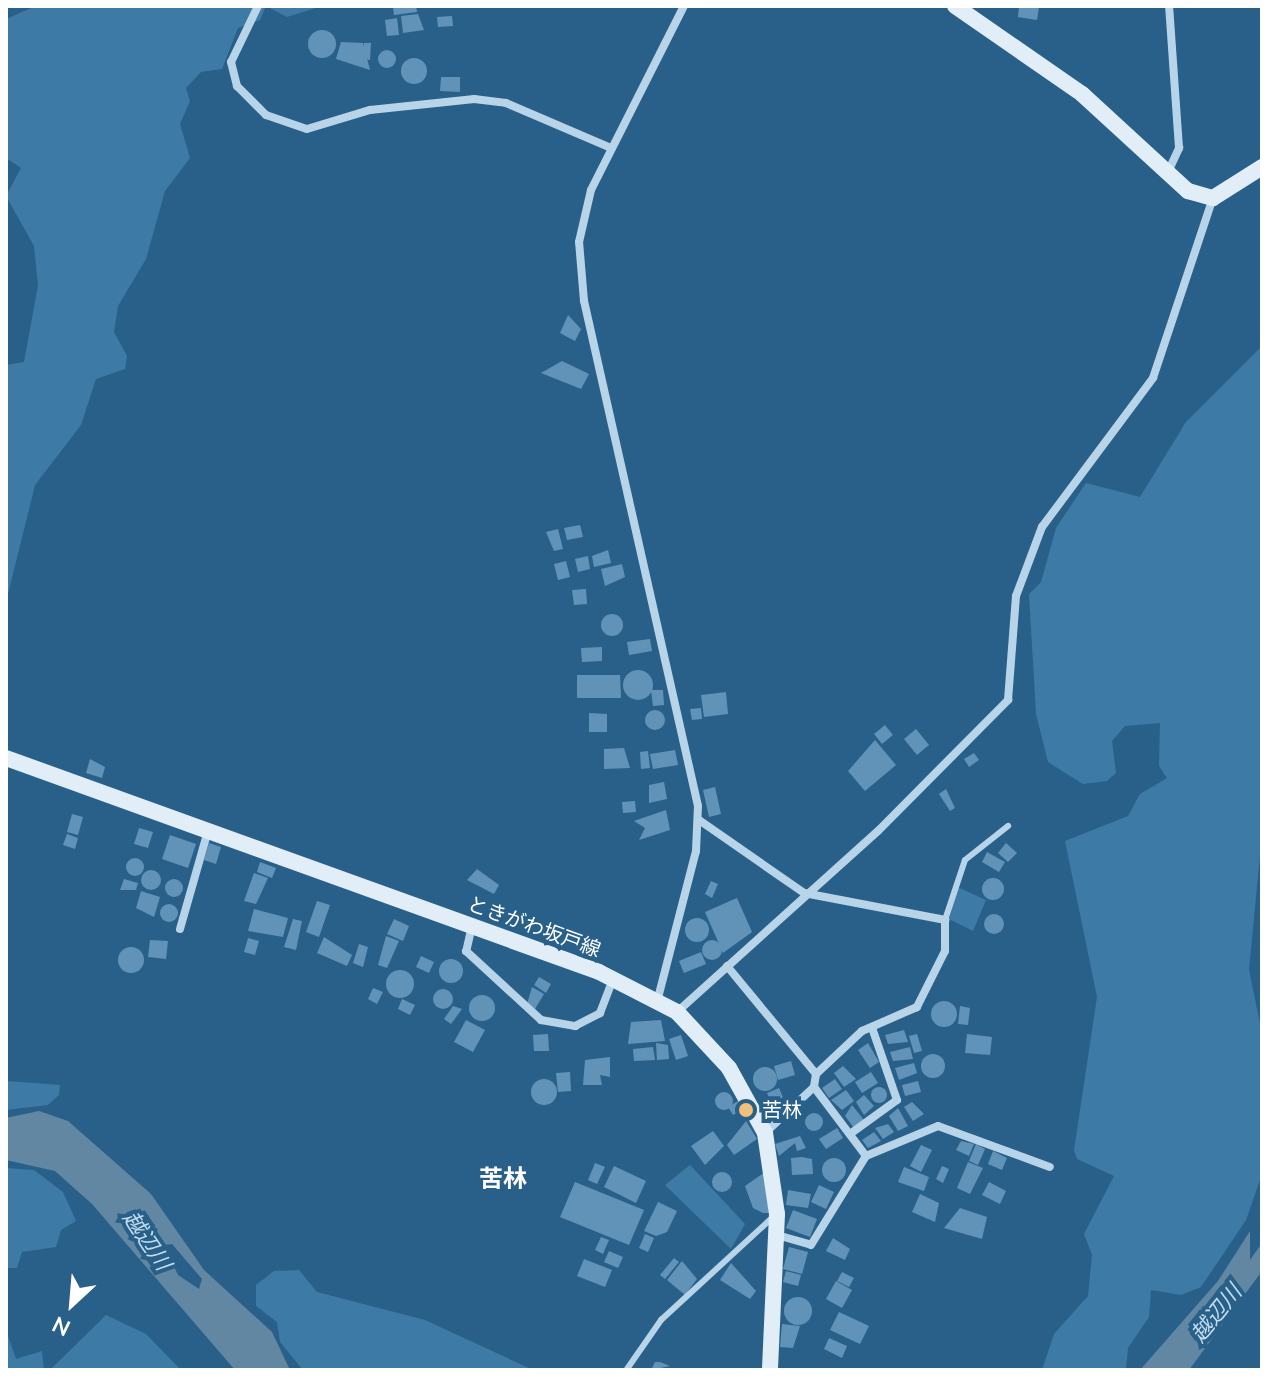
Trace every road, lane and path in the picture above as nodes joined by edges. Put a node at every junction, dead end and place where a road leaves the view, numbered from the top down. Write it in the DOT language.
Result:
graph roads {
  1 [pos="258,6"];
  2 [pos="684,6"];
  3 [pos="955,6"];
  4 [pos="1169,6"];
  5 [pos="611,148"];
  6 [pos="1262,167"];
  7 [pos="1166,175"];
  8 [pos="1213,198"];
  9 [pos="6,758"];
  10 [pos="699,820"];
  11 [pos="1008,826"];
  12 [pos="208,831"];
  13 [pos="804,893"];
  14 [pos="945,920"];
  15 [pos="472,926"];
  16 [pos="180,929"];
  17 [pos="727,966"];
  18 [pos="614,978"];
  19 [pos="658,998"];
  20 [pos="677,1012"];
  21 [pos="872,1028"];
  22 [pos="816,1074"];
  23 [pos="814,1087"];
  24 [pos="765,1133"];
  25 [pos="850,1134"];
  26 [pos="866,1156"];
  27 [pos="1050,1167"];
  28 [pos="777,1214"];
  29 [pos="777,1235"];
  30 [pos="627,1369"];
  31 [pos="770,1370"];
  1 -- 5 [label="street"];
  2 -- 5 [label="street"];
  3 -- 7 [label="main road"];
  4 -- 7 [label="street"];
  5 -- 10 [label="street"];
  6 -- 8 [label="main road"];
  7 -- 8 [label="main road"];
  8 -- 13 [label="street"];
  9 -- 12 [label="main road, ときがわ坂戸線"];
  10 -- 13 [label="street"];
  10 -- 19 [label="street"];
  11 -- 14 [label="lane"];
  12 -- 15 [label="main road, ときがわ坂戸線"];
  12 -- 16 [label="street"];
  13 -- 14 [label="street"];
  13 -- 17 [label="street"];
  14 -- 21 [label="street"];
  15 -- 18 [label="main road, ときがわ坂戸線"];
  15 -- 18 [label="street"];
  17 -- 20 [label="street"];
  17 -- 22 [label="street"];
  18 -- 19 [label="main road, ときがわ坂戸線"];
  19 -- 20 [label="main road, ときがわ坂戸線"];
  20 -- 24 [label="main road, ときがわ坂戸線"];
  21 -- 22 [label="street"];
  21 -- 25 [label="street"];
  22 -- 23 [label="street"];
  23 -- 24 [label="street"];
  23 -- 25 [label="street"];
  24 -- 28 [label="main road, ときがわ坂戸線"];
  25 -- 26 [label="street"];
  26 -- 27 [label="street"];
  26 -- 29 [label="street"];
  28 -- 29 [label="main road, ときがわ坂戸線"];
  28 -- 30 [label="lane"];
  29 -- 31 [label="main road, ときがわ坂戸線"];
}
